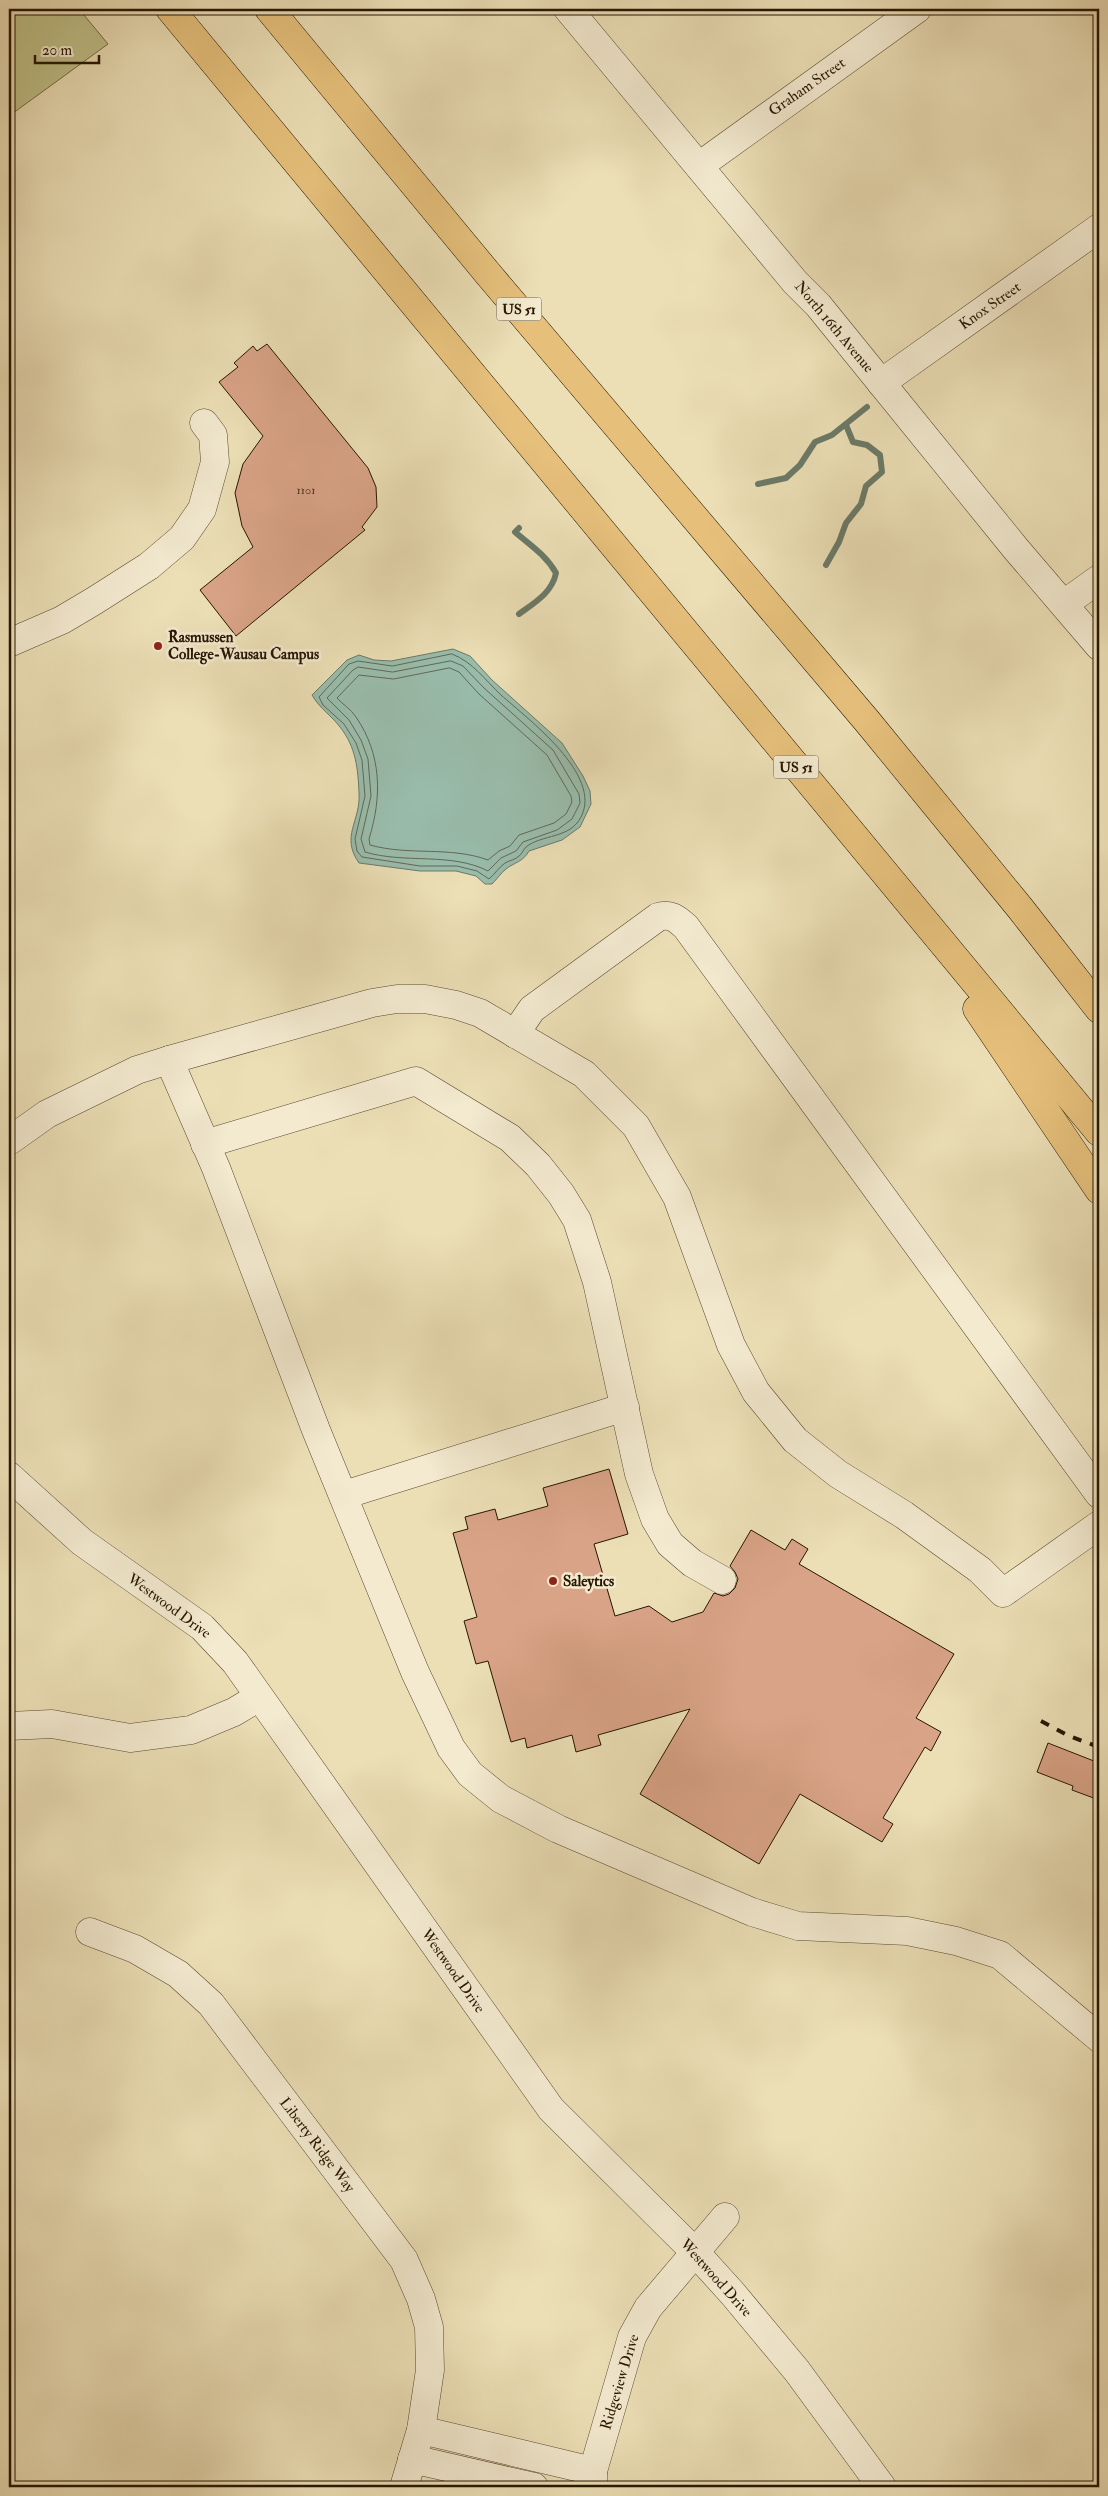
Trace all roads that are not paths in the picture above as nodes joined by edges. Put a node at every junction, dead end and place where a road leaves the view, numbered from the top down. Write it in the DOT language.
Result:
graph roads {
  1 [pos="170,9"];
  2 [pos="268,9"];
  3 [pos="568,9"];
  4 [pos="917,9"];
  5 [pos="699,166"];
  6 [pos="1099,228"];
  7 [pos="881,383"];
  8 [pos="204,423"];
  9 [pos="1099,579"];
  10 [pos="1064,604"];
  11 [pos="9,643"];
  12 [pos="1099,646"];
  13 [pos="1020,908"];
  14 [pos="944,946"];
  15 [pos="1099,986"];
  16 [pos="1099,1009"];
  17 [pos="515,1034"];
  18 [pos="169,1060"];
  19 [pos="1099,1132"];
  20 [pos="9,1141"];
  21 [pos="206,1144"];
  22 [pos="1099,1190"];
  23 [pos="625,1407"];
  24 [pos="9,1476"];
  25 [pos="1099,1494"];
  26 [pos="344,1495"];
  27 [pos="1099,1525"];
  28 [pos="722,1580"];
  29 [pos="259,1697"];
  30 [pos="9,1726"];
  31 [pos="90,1932"];
  32 [pos="1099,2038"];
  33 [pos="725,2217"];
  34 [pos="695,2252"];
  35 [pos="421,2430"];
  36 [pos="412,2459"];
  37 [pos="593,2479"];
  38 [pos="404,2487"];
  39 [pos="534,2487"];
  40 [pos="882,2487"];
  1 -- 14 [label="highway, US 51"];
  2 -- 13 [label="highway, US 51"];
  3 -- 5 [label="street, North 16th Avenue"];
  4 -- 5 [label="street, Graham Street"];
  5 -- 7 [label="street, North 16th Avenue"];
  6 -- 7 [label="street, Knox Street"];
  7 -- 10 [label="street, North 16th Avenue"];
  8 -- 11 [label="street"];
  9 -- 10 [label="street"];
  10 -- 12 [label="street, North 16th Avenue"];
  13 -- 15 [label="highway"];
  13 -- 16 [label="highway, US 51"];
  14 -- 19 [label="highway, US 51"];
  14 -- 22 [label="highway"];
  17 -- 18 [label="street"];
  17 -- 25 [label="street"];
  17 -- 27 [label="street"];
  18 -- 20 [label="street"];
  18 -- 21 [label="street"];
  21 -- 23 [label="street"];
  21 -- 26 [label="street"];
  23 -- 26 [label="street"];
  23 -- 28 [label="street"];
  24 -- 29 [label="street, Westwood Drive"];
  26 -- 32 [label="street"];
  29 -- 30 [label="street"];
  29 -- 34 [label="street, Westwood Drive"];
  31 -- 35 [label="street, Liberty Ridge Way"];
  33 -- 34 [label="street, Ridgeview Drive"];
  34 -- 37 [label="street, Ridgeview Drive"];
  34 -- 40 [label="street, Westwood Drive"];
  35 -- 36 [label="street, Liberty Ridge Way"];
  35 -- 37 [label="street"];
  36 -- 38 [label="street, Liberty Ridge Way"];
  36 -- 39 [label="street"];
}
